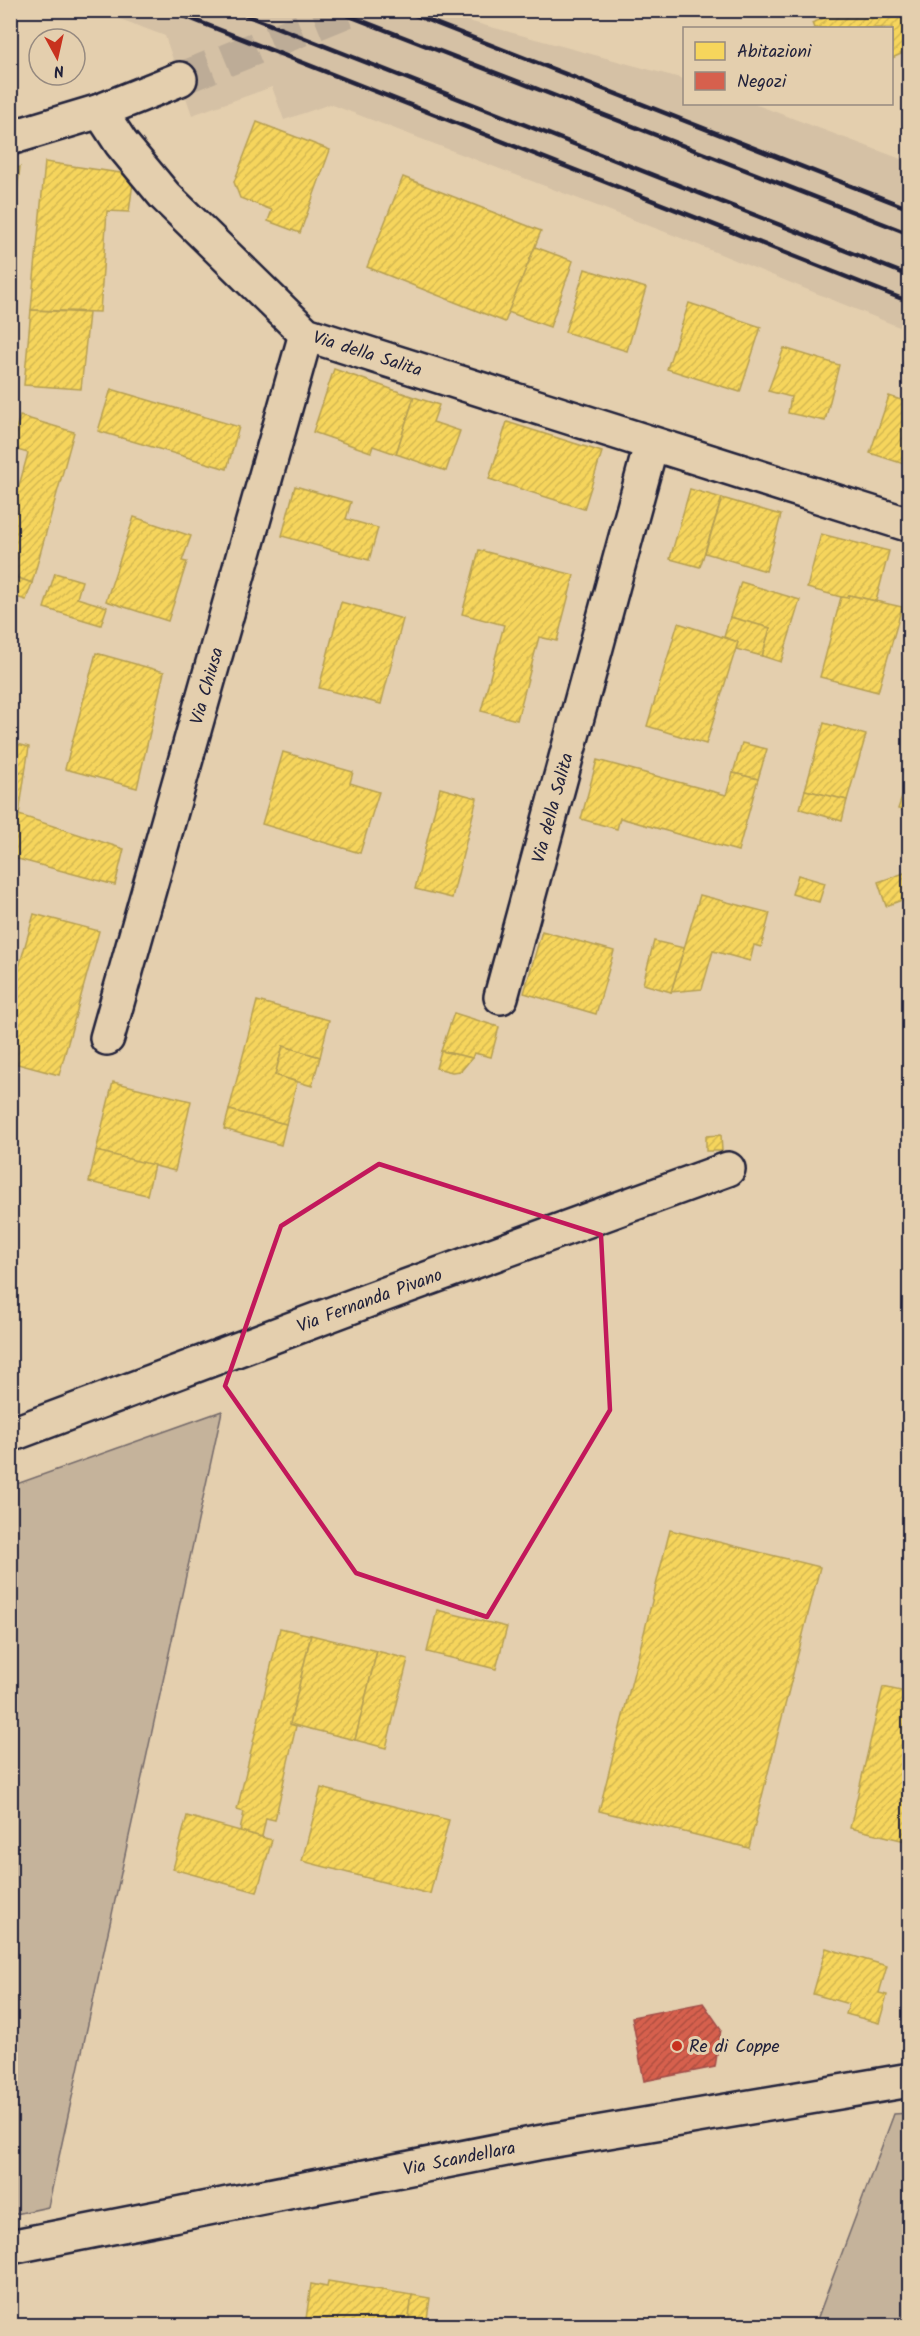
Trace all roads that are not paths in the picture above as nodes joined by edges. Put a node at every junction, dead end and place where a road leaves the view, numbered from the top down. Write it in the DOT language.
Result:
graph roads {
  1 [pos="180,79"];
  2 [pos="100,111"];
  3 [pos="10,138"];
  4 [pos="306,334"];
  5 [pos="651,445"];
  6 [pos="909,525"];
  7 [pos="501,997"];
  8 [pos="107,1038"];
  9 [pos="728,1169"];
  10 [pos="10,1435"];
  11 [pos="909,2080"];
  12 [pos="10,2247"];
  1 -- 2 [label="street"];
  2 -- 3 [label="street"];
  2 -- 4 [label="street, Via della Salita"];
  4 -- 5 [label="street, Via della Salita"];
  4 -- 8 [label="street, Via Chiusa"];
  5 -- 6 [label="street, Via della Salita"];
  5 -- 7 [label="street, Via della Salita"];
  9 -- 10 [label="street, Via Fernanda Pivano"];
  11 -- 12 [label="street, Via Scandellara"];
}
